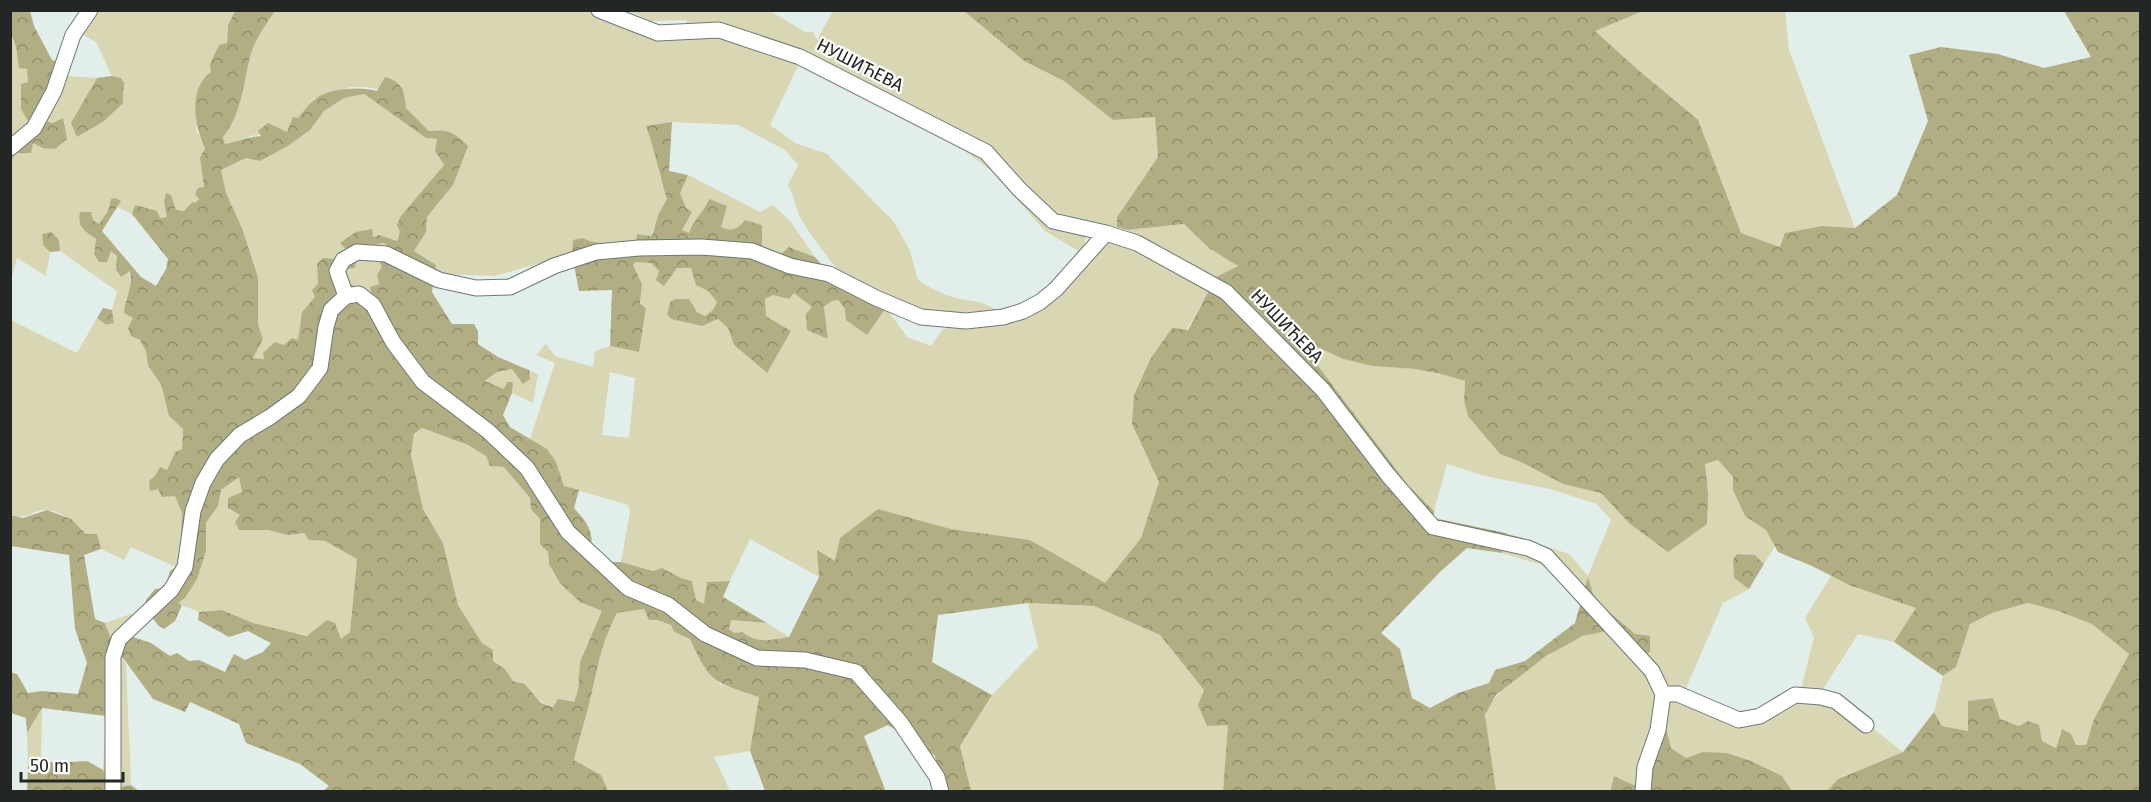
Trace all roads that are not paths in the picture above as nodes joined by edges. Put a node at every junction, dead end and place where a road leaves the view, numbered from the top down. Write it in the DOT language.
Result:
graph roads {
  1 [pos="90,10"];
  2 [pos="599,10"];
  3 [pos="10,148"];
  4 [pos="1106,233"];
  5 [pos="346,296"];
  6 [pos="1663,694"];
  7 [pos="1866,725"];
  8 [pos="113,792"];
  9 [pos="941,792"];
  10 [pos="1643,792"];
  1 -- 3 [label="street"];
  2 -- 4 [label="street, НУШИЋЕВА"];
  4 -- 5 [label="street"];
  4 -- 6 [label="street, НУШИЋЕВА"];
  5 -- 8 [label="street"];
  5 -- 9 [label="street"];
  6 -- 7 [label="street"];
  6 -- 10 [label="street"];
}
